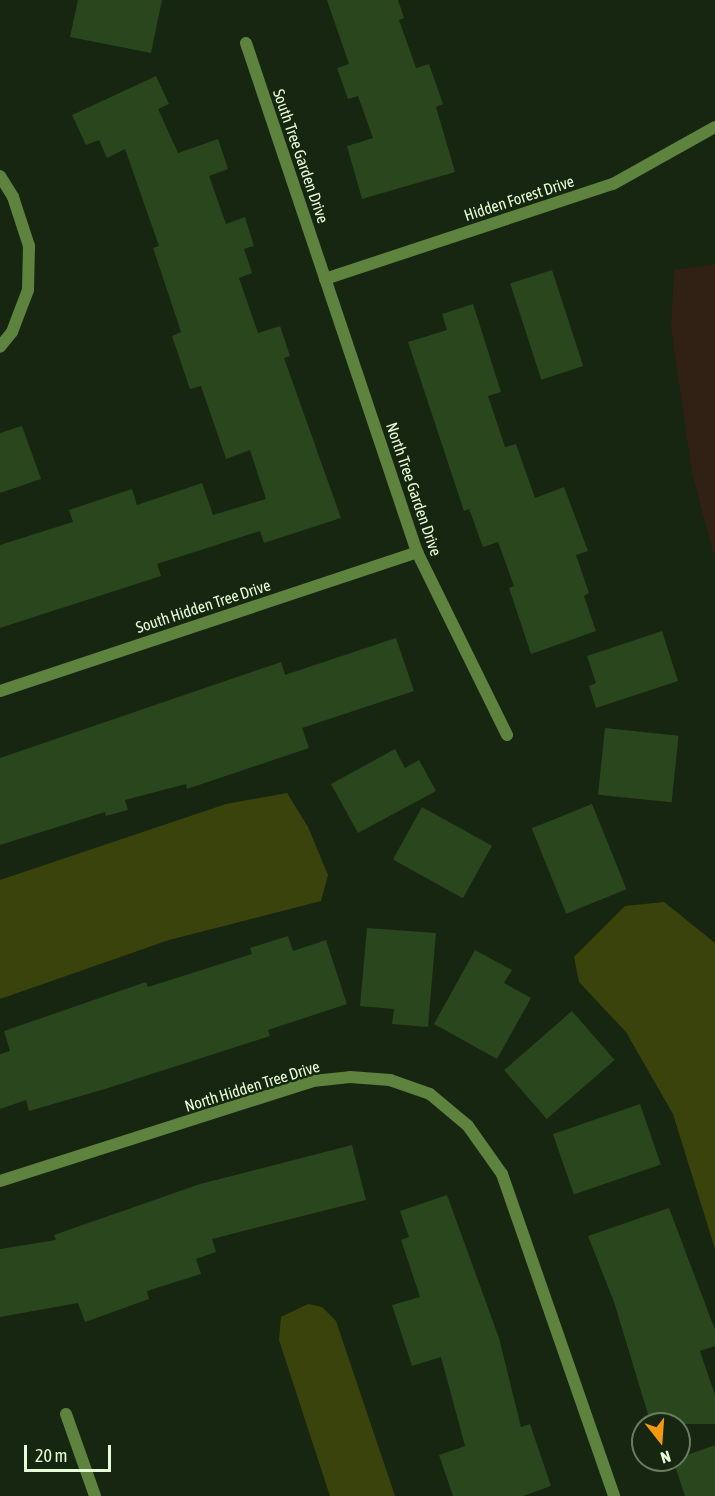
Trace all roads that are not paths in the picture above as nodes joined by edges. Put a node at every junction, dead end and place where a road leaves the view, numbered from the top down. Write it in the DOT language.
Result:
graph roads {
  1 [pos="246,43"];
  2 [pos="715,127"];
  3 [pos="0,176"];
  4 [pos="325,279"];
  5 [pos="0,347"];
  6 [pos="417,552"];
  7 [pos="0,691"];
  8 [pos="507,735"];
  9 [pos="0,1180"];
  10 [pos="66,1414"];
  11 [pos="95,1496"];
  12 [pos="614,1496"];
  1 -- 4 [label="street, South Tree Garden Drive"];
  2 -- 4 [label="street, Hidden Forest Drive"];
  3 -- 5 [label="street"];
  4 -- 6 [label="street, North Tree Garden Drive"];
  6 -- 7 [label="street, South Hidden Tree Drive"];
  6 -- 8 [label="street, North Tree Garden Drive"];
  9 -- 12 [label="street, North Hidden Tree Drive"];
  10 -- 11 [label="street"];
}
